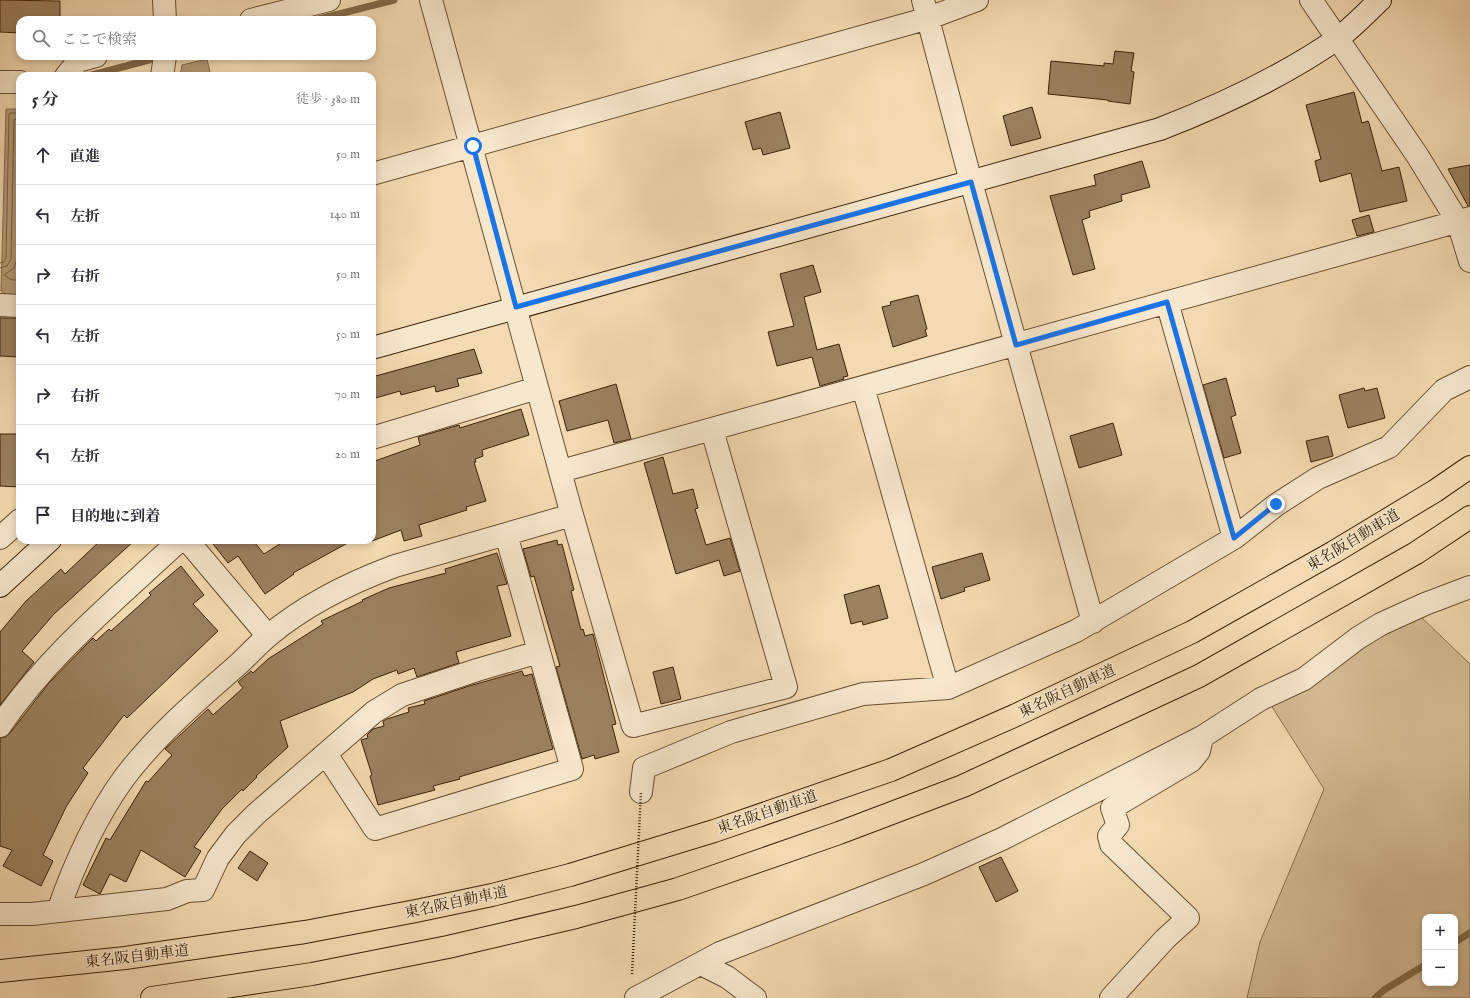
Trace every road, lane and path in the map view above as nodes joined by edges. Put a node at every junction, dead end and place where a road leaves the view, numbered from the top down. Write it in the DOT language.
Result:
graph roads {
  1 [pos="164,0"];
  2 [pos="329,0"];
  3 [pos="977,0"];
  4 [pos="1311,0"];
  5 [pos="1380,0"];
  6 [pos="433,5"];
  7 [pos="926,9"];
  8 [pos="165,16"];
  9 [pos="267,16"];
  10 [pos="1338,38"];
  11 [pos="82,60"];
  12 [pos="164,60"];
  13 [pos="69,72"];
  14 [pos="162,72"];
  15 [pos="0,82"];
  16 [pos="16,82"];
  17 [pos="473,146"];
  18 [pos="376,173"];
  19 [pos="971,182"];
  20 [pos="1464,220"];
  21 [pos="1470,261"];
  22 [pos="1167,302"];
  23 [pos="0,305"];
  24 [pos="16,306"];
  25 [pos="516,307"];
  26 [pos="1016,345"];
  27 [pos="376,347"];
  28 [pos="1470,377"];
  29 [pos="863,387"];
  30 [pos="538,388"];
  31 [pos="712,430"];
  32 [pos="376,437"];
  33 [pos="1470,467"];
  34 [pos="561,471"];
  35 [pos="572,515"];
  36 [pos="1470,517"];
  37 [pos="16,524"];
  38 [pos="506,534"];
  39 [pos="0,538"];
  40 [pos="1234,538"];
  41 [pos="46,544"];
  42 [pos="176,544"];
  43 [pos="190,544"];
  44 [pos="0,586"];
  45 [pos="1470,587"];
  46 [pos="1093,622"];
  47 [pos="268,636"];
  48 [pos="539,652"];
  49 [pos="948,688"];
  50 [pos="0,726"];
  51 [pos="1202,737"];
  52 [pos="326,754"];
  53 [pos="641,792"];
  54 [pos="58,911"];
  55 [pos="0,914"];
  56 [pos="701,964"];
  57 [pos="0,971"];
  58 [pos="632,974"];
  59 [pos="727,988"];
  60 [pos="152,998"];
  61 [pos="636,998"];
  62 [pos="755,998"];
  63 [pos="1111,998"];
  1 -- 8 [label="street"];
  2 -- 9 [label="street"];
  3 -- 7 [label="street"];
  4 -- 10 [label="street"];
  5 -- 10 [label="street"];
  6 -- 17 [label="street"];
  7 -- 17 [label="street"];
  7 -- 19 [label="street"];
  10 -- 19 [label="street"];
  10 -- 20 [label="street"];
  11 -- 13 [label="street"];
  12 -- 14 [label="street"];
  15 -- 16 [label="street"];
  17 -- 18 [label="street"];
  17 -- 25 [label="street"];
  19 -- 25 [label="street"];
  19 -- 26 [label="street"];
  20 -- 21 [label="street"];
  20 -- 22 [label="street"];
  22 -- 26 [label="street"];
  22 -- 40 [label="street"];
  23 -- 24 [label="street"];
  25 -- 27 [label="street"];
  25 -- 30 [label="street"];
  26 -- 29 [label="street"];
  26 -- 46 [label="street"];
  28 -- 40 [label="street"];
  29 -- 31 [label="street"];
  29 -- 49 [label="street"];
  30 -- 32 [label="street"];
  30 -- 34 [label="street"];
  31 -- 34 [label="street"];
  31 -- 35 [label="street"];
  33 -- 57 [label="highway, 東名阪自動車道"];
  34 -- 35 [label="street"];
  35 -- 38 [label="street"];
  36 -- 60 [label="highway"];
  37 -- 39 [label="street"];
  38 -- 47 [label="street"];
  38 -- 48 [label="street"];
  40 -- 46 [label="street"];
  41 -- 44 [label="street"];
  42 -- 50 [label="street"];
  43 -- 47 [label="street"];
  45 -- 51 [label="street"];
  46 -- 49 [label="street"];
  47 -- 54 [label="street"];
  48 -- 52 [label="street"];
  48 -- 52 [label="street"];
  49 -- 53 [label="street"];
  51 -- 56 [label="street"];
  51 -- 63 [label="street"];
  52 -- 54 [label="street"];
  53 -- 58 [label="path, bridge"];
  54 -- 55 [label="street"];
  56 -- 59 [label="street"];
  56 -- 61 [label="street"];
  59 -- 62 [label="street"];
}
